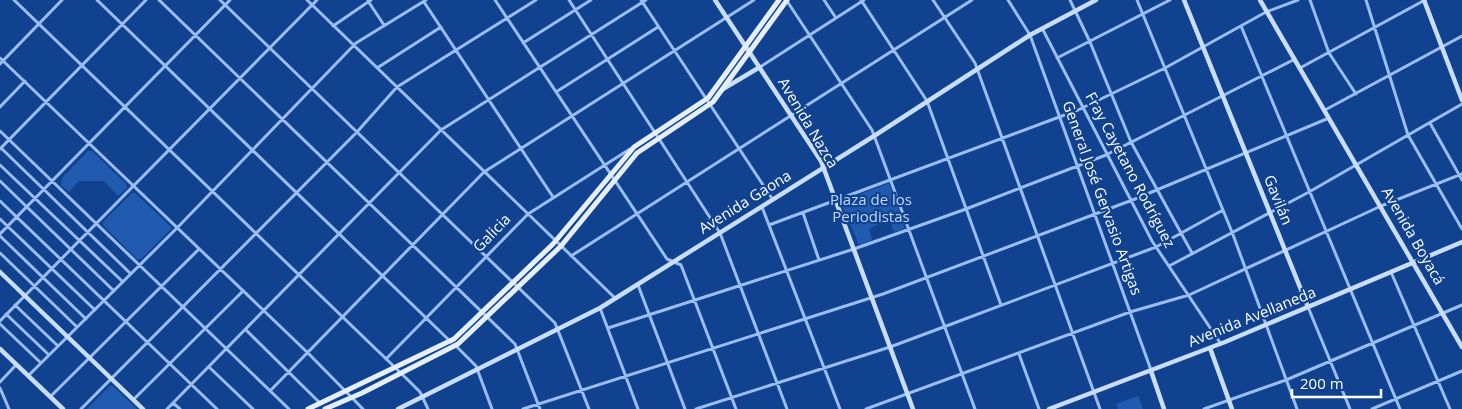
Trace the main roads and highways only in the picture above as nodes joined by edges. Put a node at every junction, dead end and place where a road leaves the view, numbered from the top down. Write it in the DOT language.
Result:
graph roads {
  1 [pos="715,0"];
  2 [pos="779,0"];
  3 [pos="787,0"];
  4 [pos="1096,0"];
  5 [pos="1184,0"];
  6 [pos="1260,0"];
  7 [pos="1424,0"];
  8 [pos="746,46"];
  9 [pos="750,52"];
  10 [pos="760,67"];
  11 [pos="723,89"];
  12 [pos="1462,100"];
  13 [pos="657,135"];
  14 [pos="824,167"];
  15 [pos="1462,242"];
  16 [pos="1413,263"];
  17 [pos="1,274"];
  18 [pos="1308,307"];
  19 [pos="1462,347"];
  20 [pos="1210,348"];
  21 [pos="0,349"];
  22 [pos="1151,371"];
  23 [pos="62,409"];
  24 [pos="142,409"];
  25 [pos="308,409"];
  26 [pos="325,409"];
  27 [pos="398,409"];
  28 [pos="914,409"];
  29 [pos="1049,409"];
  30 [pos="1164,409"];
  31 [pos="1232,409"];
  1 -- 8 [label="main road, Avenida Nazca"];
  2 -- 8 [label="main road"];
  3 -- 9 [label="main road"];
  4 -- 14 [label="main road, Avenida Gaona"];
  5 -- 18 [label="main road, Gavilán"];
  6 -- 16 [label="main road, Avenida Boyacá"];
  7 -- 12 [label="main road"];
  8 -- 9 [label="main road, Avenida Nazca"];
  8 -- 13 [label="main road"];
  9 -- 10 [label="main road, Avenida Nazca"];
  9 -- 11 [label="main road"];
  10 -- 11 [label="main road"];
  10 -- 14 [label="main road, Avenida Nazca"];
  11 -- 13 [label="main road"];
  13 -- 25 [label="main road"];
  13 -- 26 [label="main road"];
  14 -- 27 [label="main road, Avenida Gaona"];
  14 -- 28 [label="main road, Avenida Nazca"];
  15 -- 16 [label="main road, Avenida Avellaneda"];
  16 -- 18 [label="main road, Avenida Avellaneda"];
  16 -- 19 [label="main road, Avenida Boyacá"];
  17 -- 24 [label="main road"];
  18 -- 20 [label="main road, Avenida Avellaneda"];
  20 -- 22 [label="main road, Avenida Avellaneda"];
  20 -- 31 [label="main road"];
  21 -- 23 [label="main road"];
  22 -- 29 [label="main road, Avenida Avellaneda"];
  22 -- 30 [label="main road, General José Gervasio Artigas"];
}
